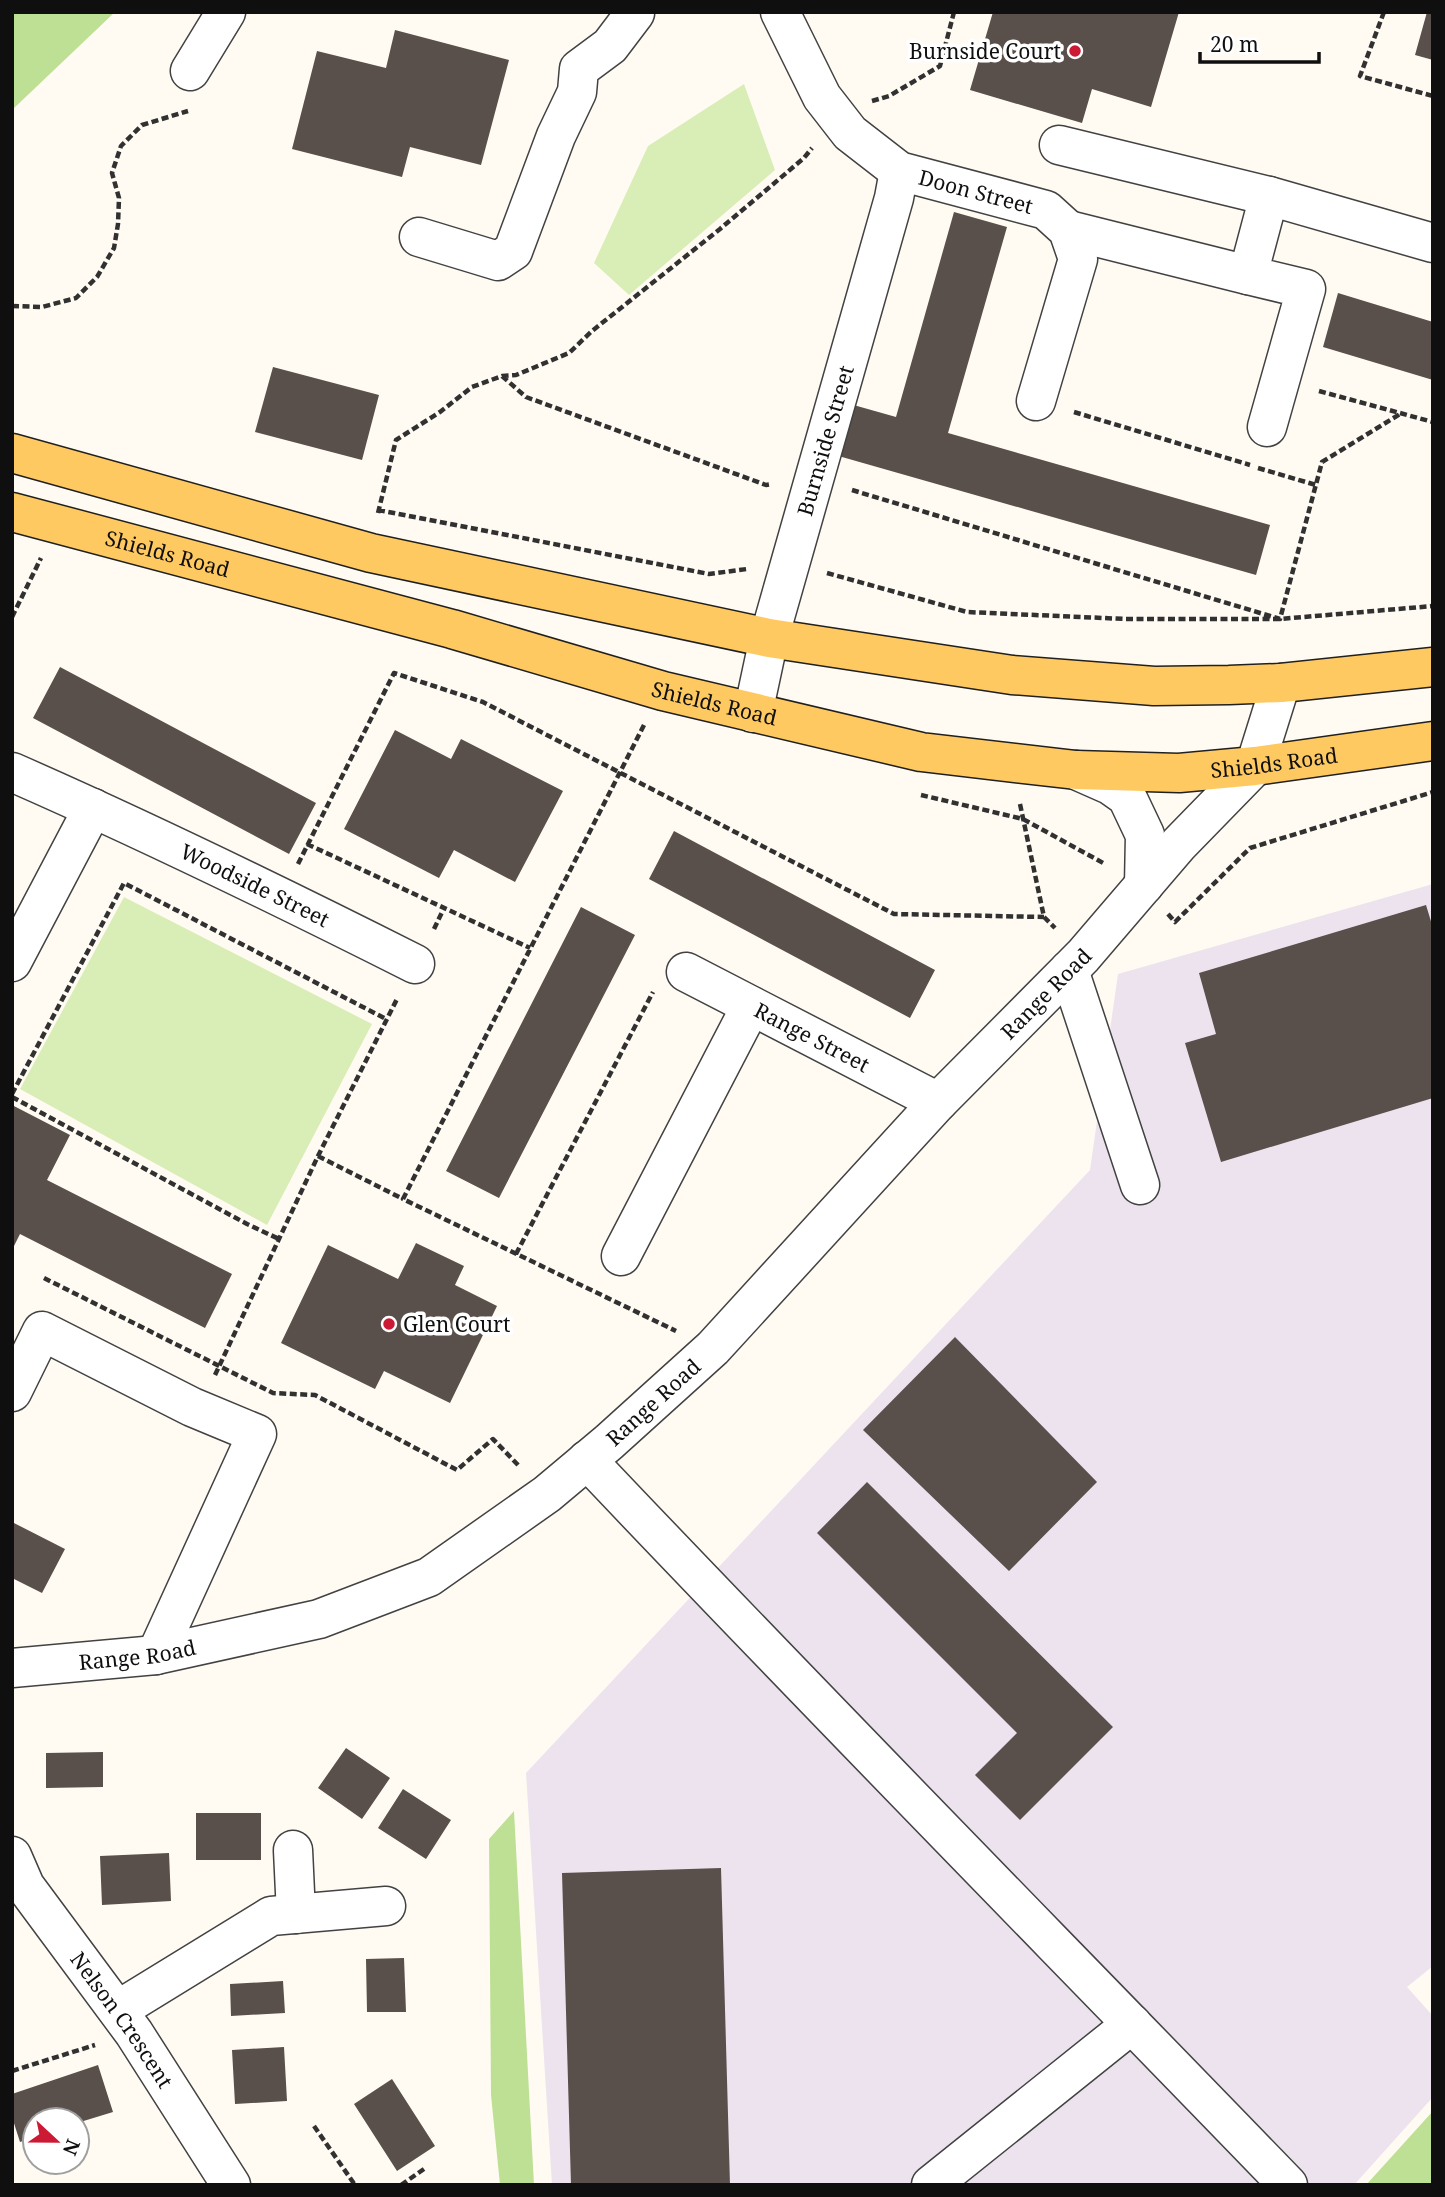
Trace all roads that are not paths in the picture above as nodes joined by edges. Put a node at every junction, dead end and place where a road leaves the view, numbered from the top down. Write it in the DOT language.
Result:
graph roads {
  1 [pos="226,12"];
  2 [pos="656,12"];
  3 [pos="780,12"];
  4 [pos="634,13"];
  5 [pos="190,71"];
  6 [pos="1059,145"];
  7 [pos="899,170"];
  8 [pos="1269,196"];
  9 [pos="1068,230"];
  10 [pos="419,237"];
  11 [pos="1433,243"];
  12 [pos="1248,275"];
  13 [pos="1036,401"];
  14 [pos="1267,427"];
  15 [pos="12,453"];
  16 [pos="12,512"];
  17 [pos="769,638"];
  18 [pos="1433,667"];
  19 [pos="1281,683"];
  20 [pos="753,713"];
  21 [pos="1433,740"];
  22 [pos="1255,766"];
  23 [pos="1076,770"];
  24 [pos="12,772"];
  25 [pos="93,808"];
  26 [pos="1144,885"];
  27 [pos="12,961"];
  28 [pos="1076,963"];
  29 [pos="415,964"];
  30 [pos="686,972"];
  31 [pos="751,1006"];
  32 [pos="938,1102"];
  33 [pos="1140,1185"];
  34 [pos="621,1256"];
  35 [pos="12,1392"];
  36 [pos="587,1460"];
  37 [pos="156,1655"];
  38 [pos="12,1668"];
  39 [pos="293,1850"];
  40 [pos="17,1878"];
  41 [pos="386,1906"];
  42 [pos="296,1914"];
  43 [pos="126,2021"];
  44 [pos="1132,2024"];
  45 [pos="231,2185"];
  46 [pos="931,2185"];
  47 [pos="1288,2185"];
  1 -- 5 [label="street"];
  2 -- 4 [label="street"];
  3 -- 7 [label="street, Doon Street"];
  4 -- 10 [label="street"];
  6 -- 8 [label="street"];
  7 -- 9 [label="street, Doon Street"];
  7 -- 17 [label="street, Burnside Street"];
  8 -- 11 [label="street"];
  8 -- 12 [label="street"];
  9 -- 12 [label="street"];
  9 -- 13 [label="street"];
  12 -- 14 [label="street"];
  15 -- 17 [label="main road"];
  16 -- 20 [label="main road, Shields Road"];
  17 -- 19 [label="main road"];
  17 -- 20 [label="street, Burnside Street"];
  18 -- 19 [label="main road"];
  19 -- 22 [label="street, Range Road"];
  20 -- 23 [label="main road, Shields Road"];
  21 -- 22 [label="main road, Shields Road"];
  22 -- 23 [label="main road, Shields Road"];
  22 -- 26 [label="street, Range Road"];
  23 -- 26 [label="street"];
  24 -- 25 [label="street, Woodside Street"];
  25 -- 27 [label="street"];
  25 -- 29 [label="street, Woodside Street"];
  26 -- 28 [label="street, Range Road"];
  28 -- 32 [label="street, Range Road"];
  28 -- 33 [label="street"];
  30 -- 31 [label="street, Range Street"];
  31 -- 32 [label="street, Range Street"];
  31 -- 34 [label="street"];
  32 -- 36 [label="street, Range Road"];
  35 -- 37 [label="street"];
  36 -- 37 [label="street, Range Road"];
  36 -- 44 [label="street"];
  37 -- 38 [label="street, Range Road"];
  39 -- 42 [label="street"];
  40 -- 43 [label="street, Nelson Crescent"];
  41 -- 42 [label="street"];
  42 -- 43 [label="street"];
  43 -- 45 [label="street, Nelson Crescent"];
  44 -- 46 [label="street"];
  44 -- 47 [label="street"];
}
